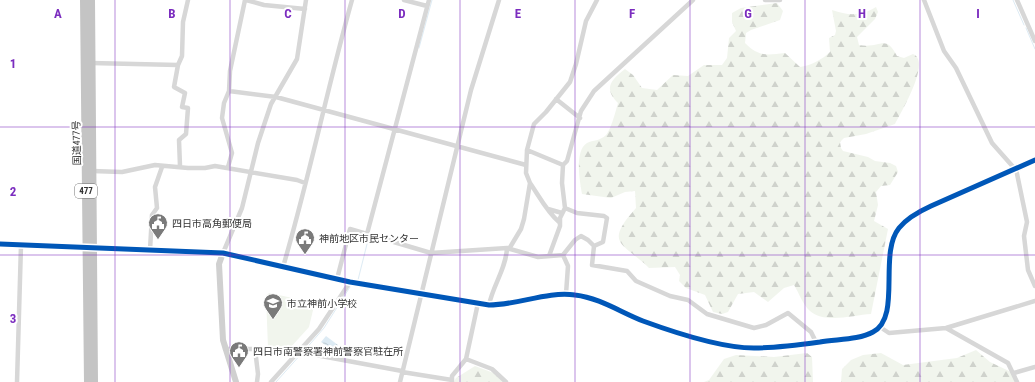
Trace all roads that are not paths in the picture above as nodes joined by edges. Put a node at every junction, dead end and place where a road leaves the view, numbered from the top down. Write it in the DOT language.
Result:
graph roads {
  1 [pos="84,0"];
  2 [pos="91,0"];
  3 [pos="188,0"];
  4 [pos="245,0"];
  5 [pos="306,0"];
  6 [pos="352,0"];
  7 [pos="404,0"];
  8 [pos="429,0"];
  9 [pos="499,0"];
  10 [pos="597,0"];
  11 [pos="693,0"];
  12 [pos="765,0"];
  13 [pos="780,0"];
  14 [pos="924,0"];
  15 [pos="1017,0"];
  16 [pos="254,1"];
  17 [pos="427,6"];
  18 [pos="305,9"];
  19 [pos="1035,40"];
  20 [pos="88,63"];
  21 [pos="178,65"];
  22 [pos="229,91"];
  23 [pos="276,97"];
  24 [pos="556,99"];
  25 [pos="323,110"];
  26 [pos="580,118"];
  27 [pos="395,130"];
  28 [pos="458,147"];
  29 [pos="527,150"];
  30 [pos="1035,160"];
  31 [pos="526,165"];
  32 [pos="563,165"];
  33 [pos="180,166"];
  34 [pos="162,167"];
  35 [pos="228,167"];
  36 [pos="1015,169"];
  37 [pos="92,171"];
  38 [pos="251,171"];
  39 [pos="305,183"];
  40 [pos="530,183"];
  41 [pos="565,208"];
  42 [pos="548,209"];
  43 [pos="562,213"];
  44 [pos="559,222"];
  45 [pos="368,235"];
  46 [pos="0,244"];
  47 [pos="21,245"];
  48 [pos="594,246"];
  49 [pos="90,247"];
  50 [pos="508,248"];
  51 [pos="150,250"];
  52 [pos="223,253"];
  53 [pos="431,253"];
  54 [pos="564,255"];
  55 [pos="550,256"];
  56 [pos="283,267"];
  57 [pos="337,279"];
  58 [pos="350,282"];
  59 [pos="1035,286"];
  60 [pos="420,294"];
  61 [pos="566,294"];
  62 [pos="1035,301"];
  63 [pos="478,303"];
  64 [pos="489,304"];
  65 [pos="880,328"];
  66 [pos="946,328"];
  67 [pos="816,342"];
  68 [pos="225,349"];
  69 [pos="302,351"];
  70 [pos="466,360"];
  71 [pos="1035,368"];
  72 [pos="402,371"];
  73 [pos="1014,373"];
  74 [pos="452,381"];
  75 [pos="17,382"];
  76 [pos="88,382"];
  77 [pos="94,382"];
  78 [pos="236,382"];
  79 [pos="257,382"];
  80 [pos="271,382"];
  81 [pos="400,382"];
  82 [pos="506,382"];
  83 [pos="1017,382"];
  1 -- 20 [label="highway, 国道477号 / 477"];
  2 -- 20 [label="highway, 国道477号 / 477"];
  3 -- 21 [label="street"];
  4 -- 16 [label="street"];
  4 -- 22 [label="street"];
  5 -- 18 [label="street"];
  6 -- 25 [label="street"];
  7 -- 17 [label="street"];
  8 -- 17 [label="street"];
  9 -- 28 [label="street"];
  10 -- 24 [label="street"];
  11 -- 26 [label="street"];
  12 -- 13 [label="street"];
  14 -- 36 [label="street"];
  15 -- 19 [label="street"];
  16 -- 18 [label="street"];
  17 -- 27 [label="street"];
  18 -- 23 [label="street"];
  20 -- 21 [label="street"];
  20 -- 37 [label="highway, 国道477号 / 477"];
  20 -- 49 [label="highway, 国道477号 / 477"];
  21 -- 33 [label="street"];
  22 -- 23 [label="street"];
  22 -- 35 [label="street"];
  23 -- 25 [label="street"];
  23 -- 38 [label="street"];
  24 -- 26 [label="street"];
  24 -- 29 [label="street"];
  25 -- 27 [label="street"];
  25 -- 39 [label="street"];
  26 -- 32 [label="street"];
  27 -- 28 [label="street"];
  27 -- 45 [label="street"];
  28 -- 31 [label="street"];
  28 -- 53 [label="street"];
  29 -- 31 [label="street"];
  29 -- 32 [label="street"];
  30 -- 36 [label="street"];
  31 -- 40 [label="street"];
  32 -- 41 [label="street"];
  33 -- 34 [label="street"];
  33 -- 35 [label="street"];
  34 -- 37 [label="street"];
  34 -- 51 [label="street"];
  35 -- 38 [label="street"];
  36 -- 59 [label="street"];
  36 -- 65 [label="street"];
  37 -- 49 [label="highway, 国道477号 / 477"];
  38 -- 39 [label="street"];
  38 -- 52 [label="street"];
  39 -- 56 [label="street"];
  40 -- 42 [label="street"];
  40 -- 50 [label="street"];
  41 -- 43 [label="street"];
  41 -- 48 [label="street"];
  42 -- 43 [label="street"];
  42 -- 44 [label="street"];
  43 -- 44 [label="street"];
  44 -- 55 [label="street"];
  45 -- 53 [label="street"];
  45 -- 57 [label="street"];
  46 -- 47 [label="street"];
  47 -- 49 [label="street"];
  47 -- 75 [label="street"];
  48 -- 54 [label="street"];
  48 -- 67 [label="street"];
  49 -- 51 [label="street"];
  49 -- 76 [label="highway, 国道477号 / 477"];
  49 -- 77 [label="highway, 国道477号 / 477"];
  50 -- 53 [label="street"];
  50 -- 55 [label="street"];
  50 -- 64 [label="street"];
  51 -- 52 [label="street"];
  52 -- 56 [label="street"];
  52 -- 68 [label="street"];
  53 -- 60 [label="street"];
  54 -- 55 [label="street"];
  54 -- 61 [label="street"];
  56 -- 57 [label="street"];
  57 -- 58 [label="street"];
  58 -- 60 [label="street"];
  58 -- 69 [label="street"];
  60 -- 63 [label="street"];
  60 -- 72 [label="street"];
  61 -- 64 [label="street"];
  61 -- 67 [label="street"];
  62 -- 66 [label="street"];
  63 -- 64 [label="street"];
  63 -- 70 [label="street"];
  65 -- 66 [label="street"];
  65 -- 67 [label="street"];
  66 -- 73 [label="street"];
  68 -- 78 [label="street"];
  68 -- 79 [label="street"];
  69 -- 72 [label="street"];
  69 -- 80 [label="street"];
  70 -- 74 [label="street"];
  70 -- 82 [label="street"];
  71 -- 73 [label="street"];
  72 -- 74 [label="street"];
  72 -- 81 [label="street"];
  73 -- 83 [label="street"];
}
